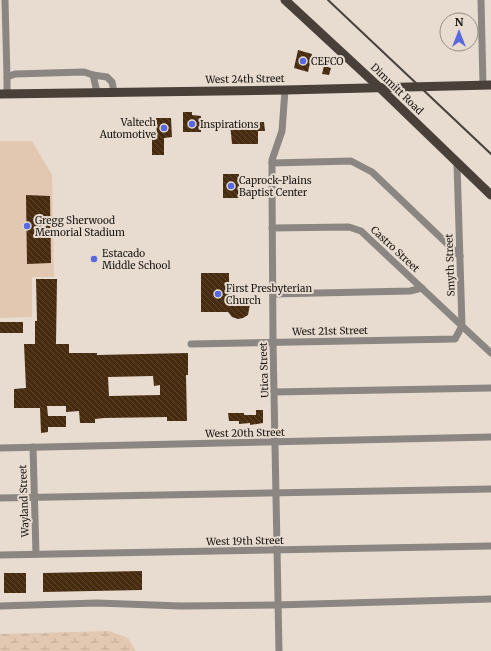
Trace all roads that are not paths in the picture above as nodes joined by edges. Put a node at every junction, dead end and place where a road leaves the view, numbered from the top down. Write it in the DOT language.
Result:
graph roads {
  1 [pos="5,0"];
  2 [pos="285,0"];
  3 [pos="481,0"];
  4 [pos="93,75"];
  5 [pos="7,77"];
  6 [pos="487,85"];
  7 [pos="379,87"];
  8 [pos="284,90"];
  9 [pos="97,92"];
  10 [pos="114,92"];
  11 [pos="4,94"];
  12 [pos="272,163"];
  13 [pos="457,164"];
  14 [pos="491,195"];
  15 [pos="272,228"];
  16 [pos="460,256"];
  17 [pos="422,288"];
  18 [pos="273,294"];
  19 [pos="462,326"];
  20 [pos="273,342"];
  21 [pos="191,344"];
  22 [pos="491,353"];
  23 [pos="491,388"];
  24 [pos="274,392"];
  25 [pos="491,436"];
  26 [pos="276,443"];
  27 [pos="33,447"];
  28 [pos="0,448"];
  29 [pos="491,489"];
  30 [pos="276,492"];
  31 [pos="34,497"];
  32 [pos="0,498"];
  33 [pos="491,546"];
  34 [pos="278,550"];
  35 [pos="36,554"];
  36 [pos="0,555"];
  37 [pos="491,600"];
  38 [pos="278,604"];
  39 [pos="0,606"];
  40 [pos="279,651"];
  1 -- 5 [label="street"];
  2 -- 7 [label="main road, Dimmitt Road"];
  3 -- 6 [label="street"];
  4 -- 5 [label="street"];
  4 -- 9 [label="street"];
  4 -- 10 [label="street"];
  5 -- 11 [label="street"];
  6 -- 7 [label="main road, West 24th Street"];
  7 -- 8 [label="main road, West 24th Street"];
  7 -- 13 [label="main road, Dimmitt Road"];
  8 -- 10 [label="main road, West 24th Street"];
  8 -- 12 [label="street, Utica Street"];
  9 -- 10 [label="main road, West 24th Street"];
  9 -- 11 [label="main road, West 24th Street"];
  12 -- 15 [label="street, Utica Street"];
  12 -- 16 [label="street"];
  13 -- 14 [label="main road, Dimmitt Road"];
  13 -- 16 [label="street, Smyth Street"];
  15 -- 17 [label="street, Castro Street"];
  15 -- 18 [label="street, Utica Street"];
  16 -- 19 [label="street, Smyth Street"];
  17 -- 18 [label="street"];
  17 -- 19 [label="street, Castro Street"];
  18 -- 20 [label="street, Utica Street"];
  19 -- 20 [label="street, West 21st Street"];
  19 -- 22 [label="street"];
  20 -- 21 [label="street, West 21st Street"];
  20 -- 24 [label="street, Utica Street"];
  23 -- 24 [label="street"];
  24 -- 26 [label="street, Utica Street"];
  25 -- 26 [label="street, West 20th Street"];
  26 -- 27 [label="street, West 20th Street"];
  26 -- 30 [label="street, Utica Street"];
  27 -- 28 [label="street, West 20th Street"];
  27 -- 31 [label="street, Wayland Street"];
  29 -- 30 [label="street"];
  30 -- 31 [label="street"];
  30 -- 34 [label="street, Utica Street"];
  31 -- 32 [label="street"];
  31 -- 35 [label="street, Wayland Street"];
  33 -- 34 [label="street, West 19th Street"];
  34 -- 35 [label="street, West 19th Street"];
  34 -- 38 [label="street, Utica Street"];
  35 -- 36 [label="street, West 19th Street"];
  37 -- 38 [label="street"];
  38 -- 39 [label="street"];
  38 -- 40 [label="street, Utica Street"];
}
